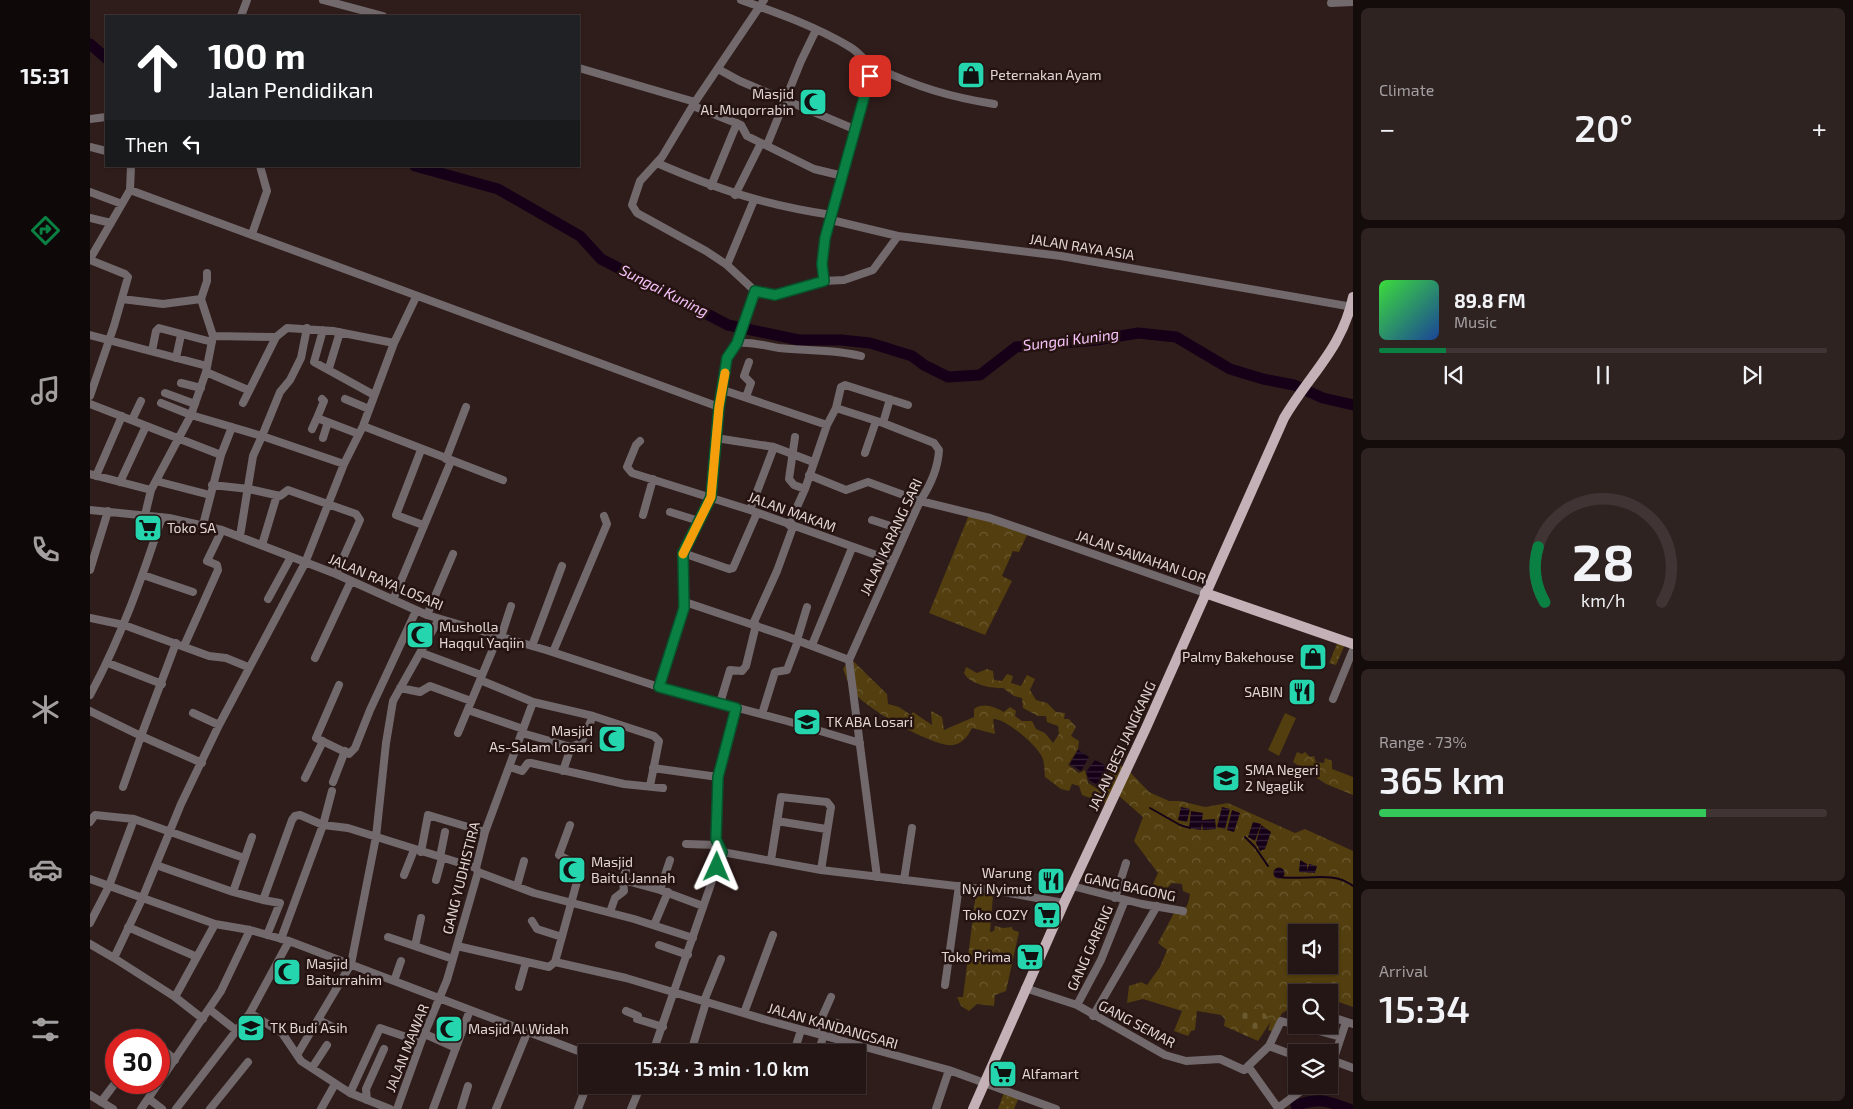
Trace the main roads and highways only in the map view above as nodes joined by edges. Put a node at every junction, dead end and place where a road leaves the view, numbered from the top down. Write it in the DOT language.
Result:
graph roads {
  1 [pos="1352,304"];
  2 [pos="1205,593"];
  3 [pos="1353,644"];
  4 [pos="973,1109"];
  1 -- 2 [label="main road, JALAN BESI JANGKANG"];
  2 -- 3 [label="main road, JALAN SAWAHAN LOR"];
  2 -- 4 [label="main road, JALAN BESI JANGKANG"];
}
